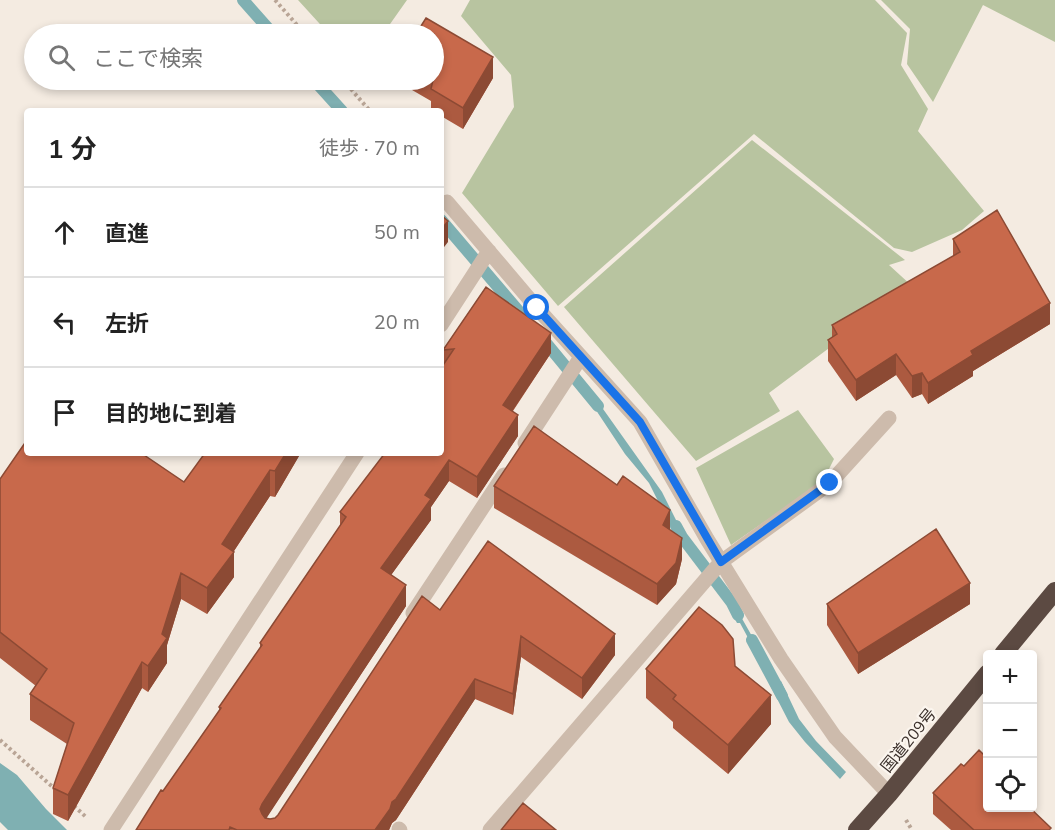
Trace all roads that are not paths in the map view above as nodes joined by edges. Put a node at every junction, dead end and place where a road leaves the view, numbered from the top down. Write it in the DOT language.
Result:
graph roads {
  1 [pos="447,202"];
  2 [pos="489,251"];
  3 [pos="444,320"];
  4 [pos="581,357"];
  5 [pos="889,418"];
  6 [pos="355,456"];
  7 [pos="721,562"];
  8 [pos="1055,591"];
  9 [pos="406,623"];
  10 [pos="1006,650"];
  11 [pos="983,679"];
  12 [pos="889,794"];
  13 [pos="111,830"];
  14 [pos="490,830"];
  15 [pos="857,830"];
  1 -- 2 [label="street"];
  2 -- 3 [label="street"];
  2 -- 4 [label="street"];
  4 -- 7 [label="street"];
  4 -- 9 [label="street"];
  5 -- 7 [label="street"];
  6 -- 13 [label="street"];
  7 -- 12 [label="street"];
  7 -- 14 [label="street"];
  8 -- 10 [label="highway"];
  11 -- 12 [label="highway, 国道209号"];
  12 -- 15 [label="highway, 国道209号"];
}
